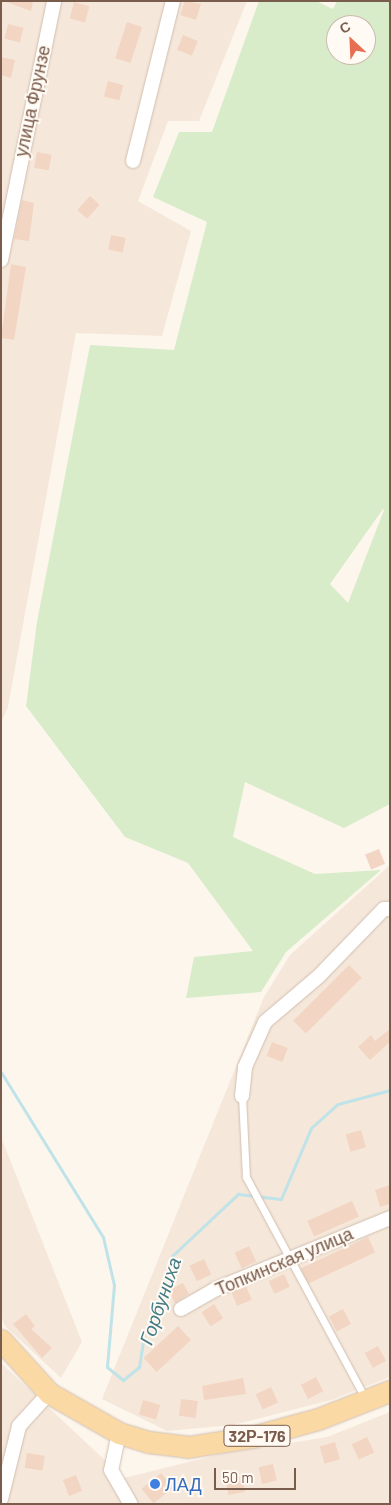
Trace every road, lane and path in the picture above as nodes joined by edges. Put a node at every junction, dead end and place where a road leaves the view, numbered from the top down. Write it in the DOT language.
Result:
graph roads {
  1 [pos="54,1"];
  2 [pos="173,1"];
  3 [pos="133,161"];
  4 [pos="1,260"];
  5 [pos="390,908"];
  6 [pos="242,1096"];
  7 [pos="390,1218"];
  8 [pos="290,1260"];
  9 [pos="181,1309"];
  10 [pos="1,1340"];
  11 [pos="390,1391"];
  12 [pos="49,1393"];
  13 [pos="367,1400"];
  14 [pos="119,1433"];
  15 [pos="1,1499"];
  16 [pos="132,1504"];
  1 -- 4 [label="street, улица Фрунзе"];
  2 -- 3 [label="street"];
  5 -- 6 [label="street"];
  6 -- 8 [label="lane"];
  7 -- 8 [label="street, Топкинская улица"];
  8 -- 9 [label="street, Топкинская улица"];
  8 -- 13 [label="lane"];
  10 -- 12 [label="main road, 32Р-176"];
  11 -- 13 [label="main road, 32Р-176"];
  12 -- 14 [label="main road, 32Р-176"];
  12 -- 15 [label="street"];
  13 -- 14 [label="main road, 32Р-176"];
  14 -- 16 [label="street"];
}
